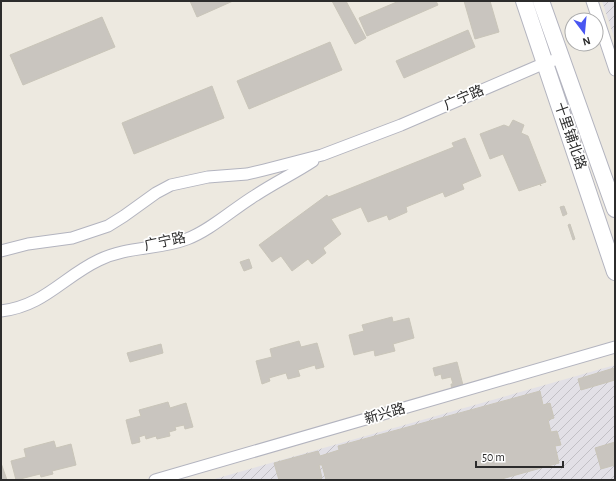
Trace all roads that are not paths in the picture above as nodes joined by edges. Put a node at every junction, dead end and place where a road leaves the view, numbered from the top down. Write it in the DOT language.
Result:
graph roads {
  1 [pos="524,1"];
  2 [pos="541,1"];
  3 [pos="592,1"];
  4 [pos="561,58"];
  5 [pos="545,63"];
  6 [pos="615,70"];
  7 [pos="322,155"];
  8 [pos="615,209"];
  9 [pos="1,252"];
  10 [pos="615,272"];
  11 [pos="1,310"];
  12 [pos="615,348"];
  13 [pos="155,480"];
  1 -- 5 [label="street, 十里铺北路"];
  2 -- 4 [label="street, 十里铺北路"];
  3 -- 6 [label="street"];
  4 -- 5 [label="street, 广宁路"];
  4 -- 8 [label="street, 十里铺北路"];
  5 -- 7 [label="street, 广宁路"];
  5 -- 10 [label="street, 十里铺北路"];
  7 -- 9 [label="street, 广宁路"];
  7 -- 11 [label="street, 广宁路"];
  12 -- 13 [label="street, 新兴路"];
}
